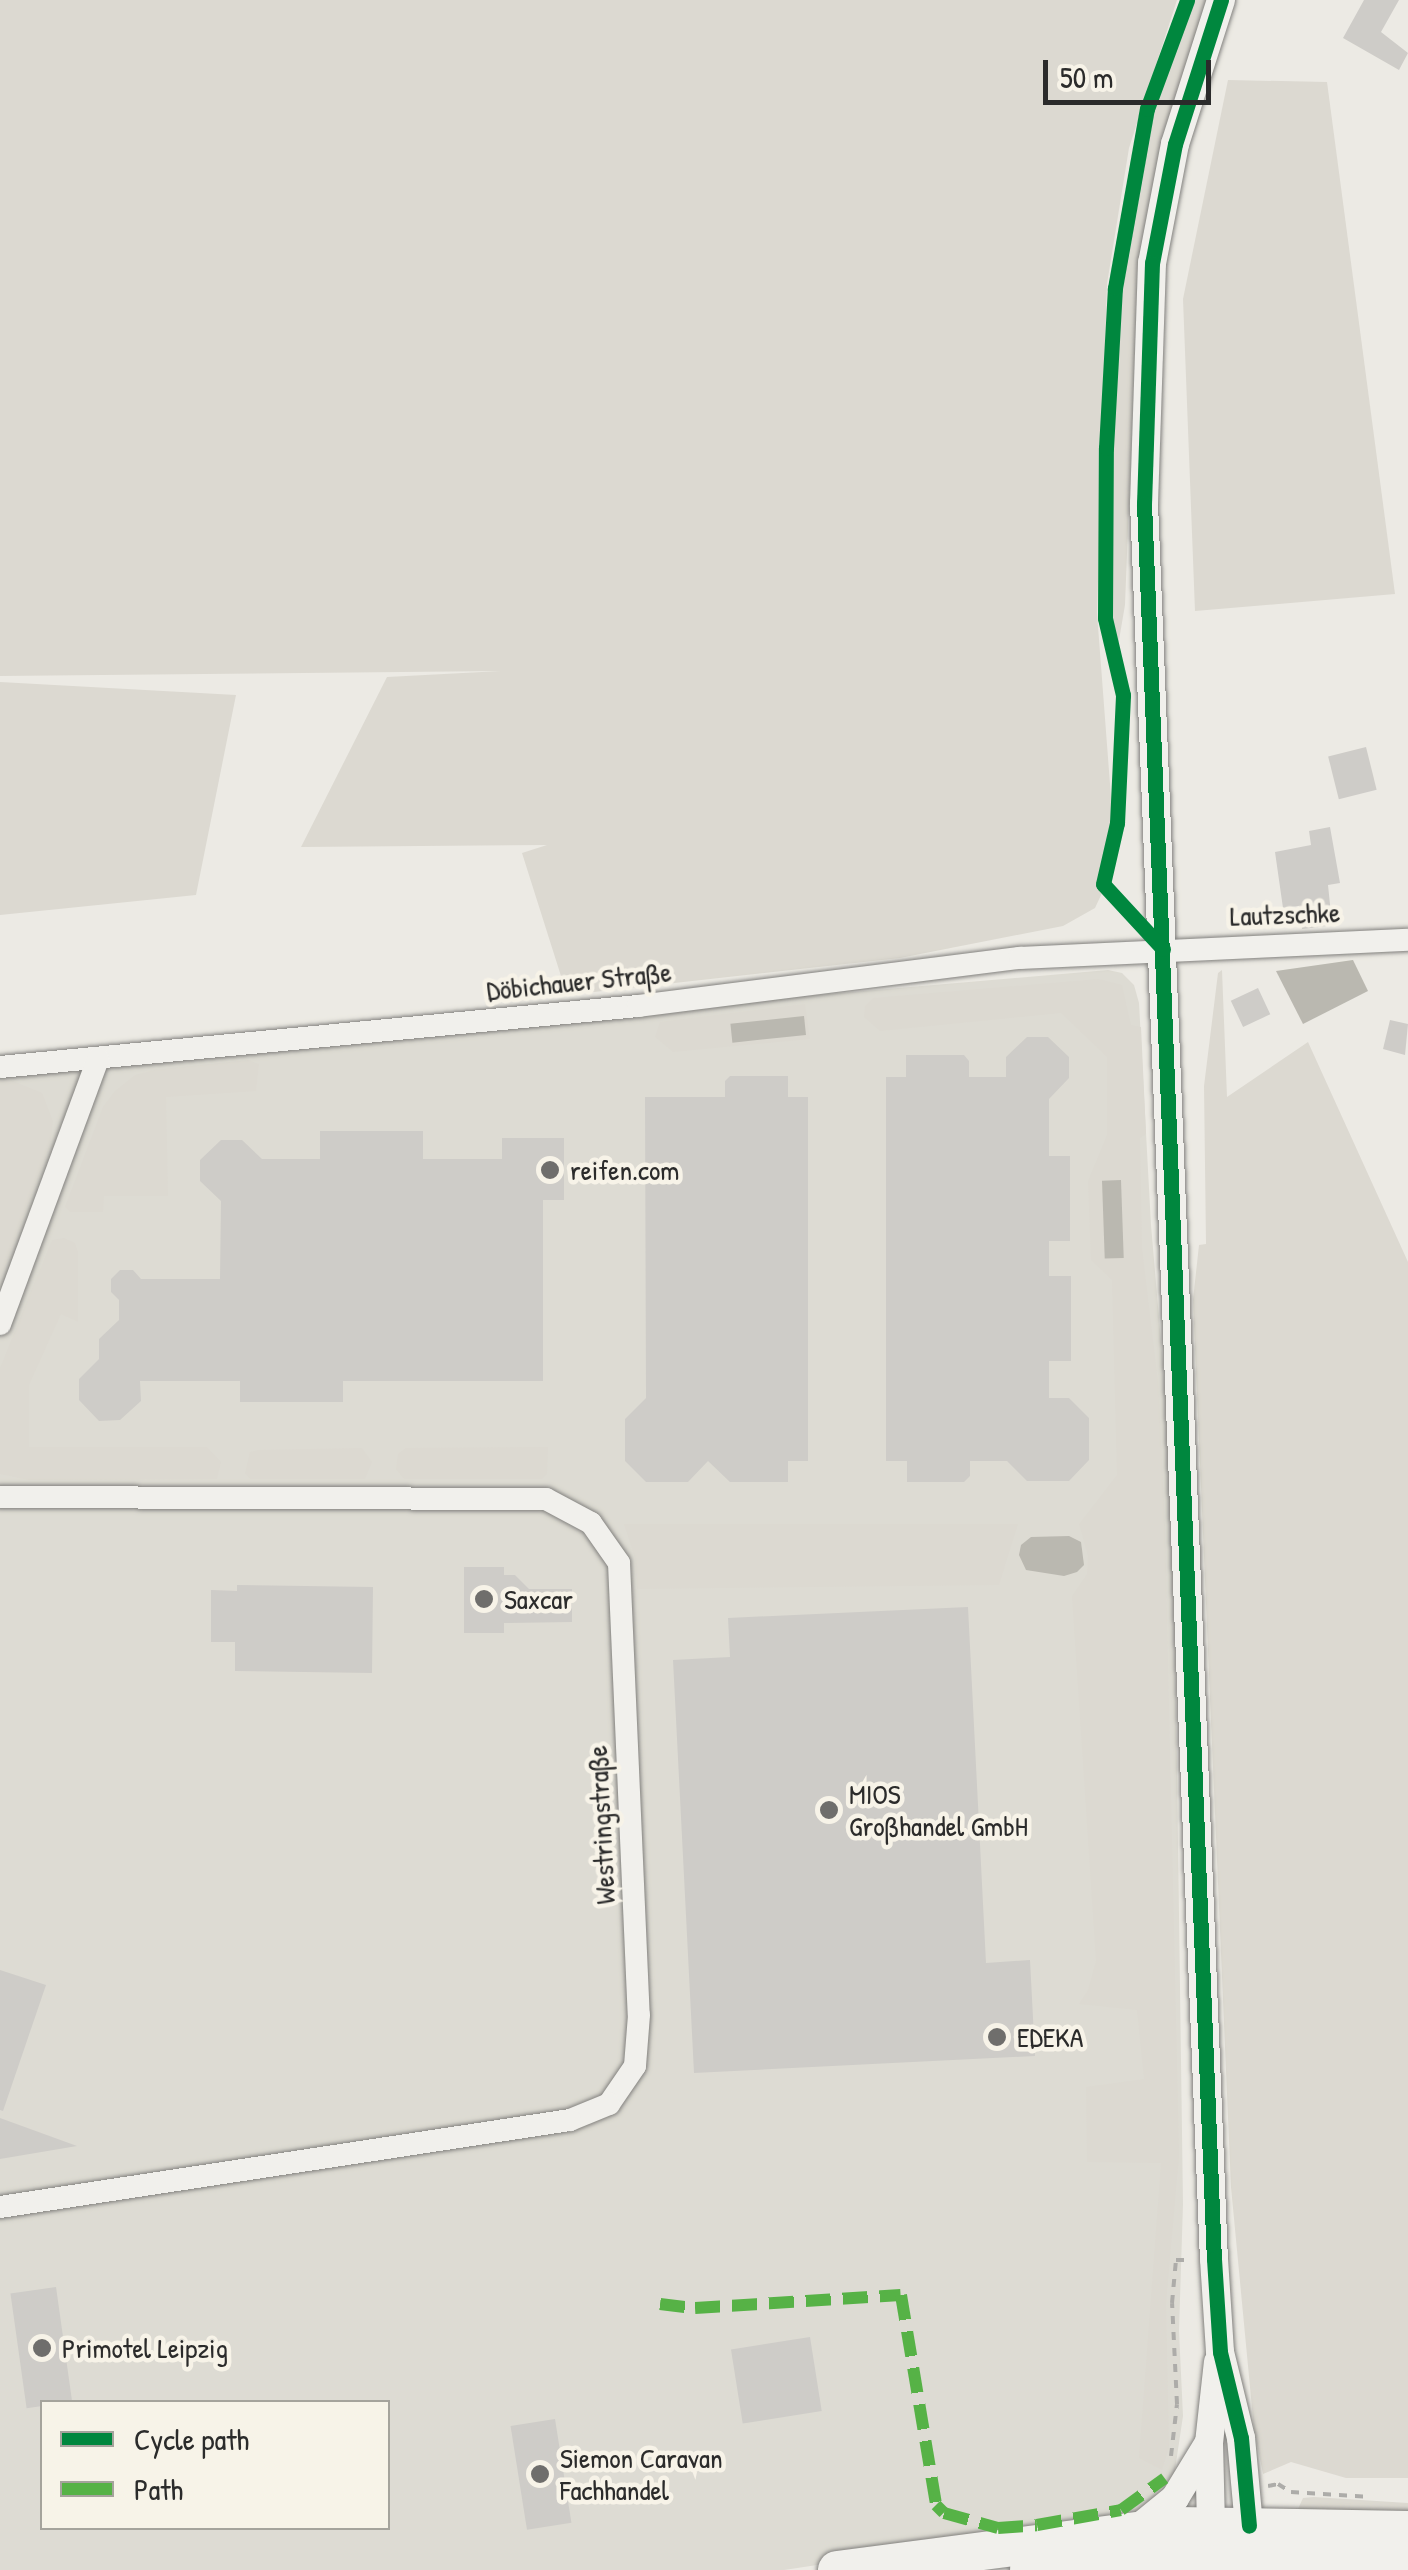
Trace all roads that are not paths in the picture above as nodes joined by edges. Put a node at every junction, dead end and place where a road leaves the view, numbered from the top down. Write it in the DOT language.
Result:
graph roads {
  1 [pos="1221,0"];
  2 [pos="1408,940"];
  3 [pos="1164,949"];
  4 [pos="98,1059"];
  5 [pos="0,1067"];
  6 [pos="0,1324"];
  7 [pos="0,1498"];
  8 [pos="0,2206"];
  9 [pos="1220,2352"];
  10 [pos="1209,2442"];
  11 [pos="1408,2530"];
  12 [pos="1249,2537"];
  13 [pos="1212,2552"];
  14 [pos="1408,2553"];
  15 [pos="1141,2554"];
  16 [pos="837,2570"];
  17 [pos="1012,2570"];
  1 -- 3 [label="street"];
  2 -- 3 [label="street, Lautzschke"];
  3 -- 4 [label="street, Döbichauer Straße"];
  3 -- 9 [label="street"];
  4 -- 5 [label="street, Döbichauer Straße"];
  4 -- 6 [label="street"];
  7 -- 8 [label="street, Westringstraße"];
  9 -- 10 [label="street"];
  9 -- 12 [label="street"];
  10 -- 13 [label="street"];
  10 -- 15 [label="street"];
  11 -- 12 [label="main road"];
  12 -- 13 [label="main road"];
  12 -- 14 [label="main road"];
  13 -- 15 [label="main road"];
  15 -- 16 [label="main road"];
  15 -- 17 [label="main road"];
}
